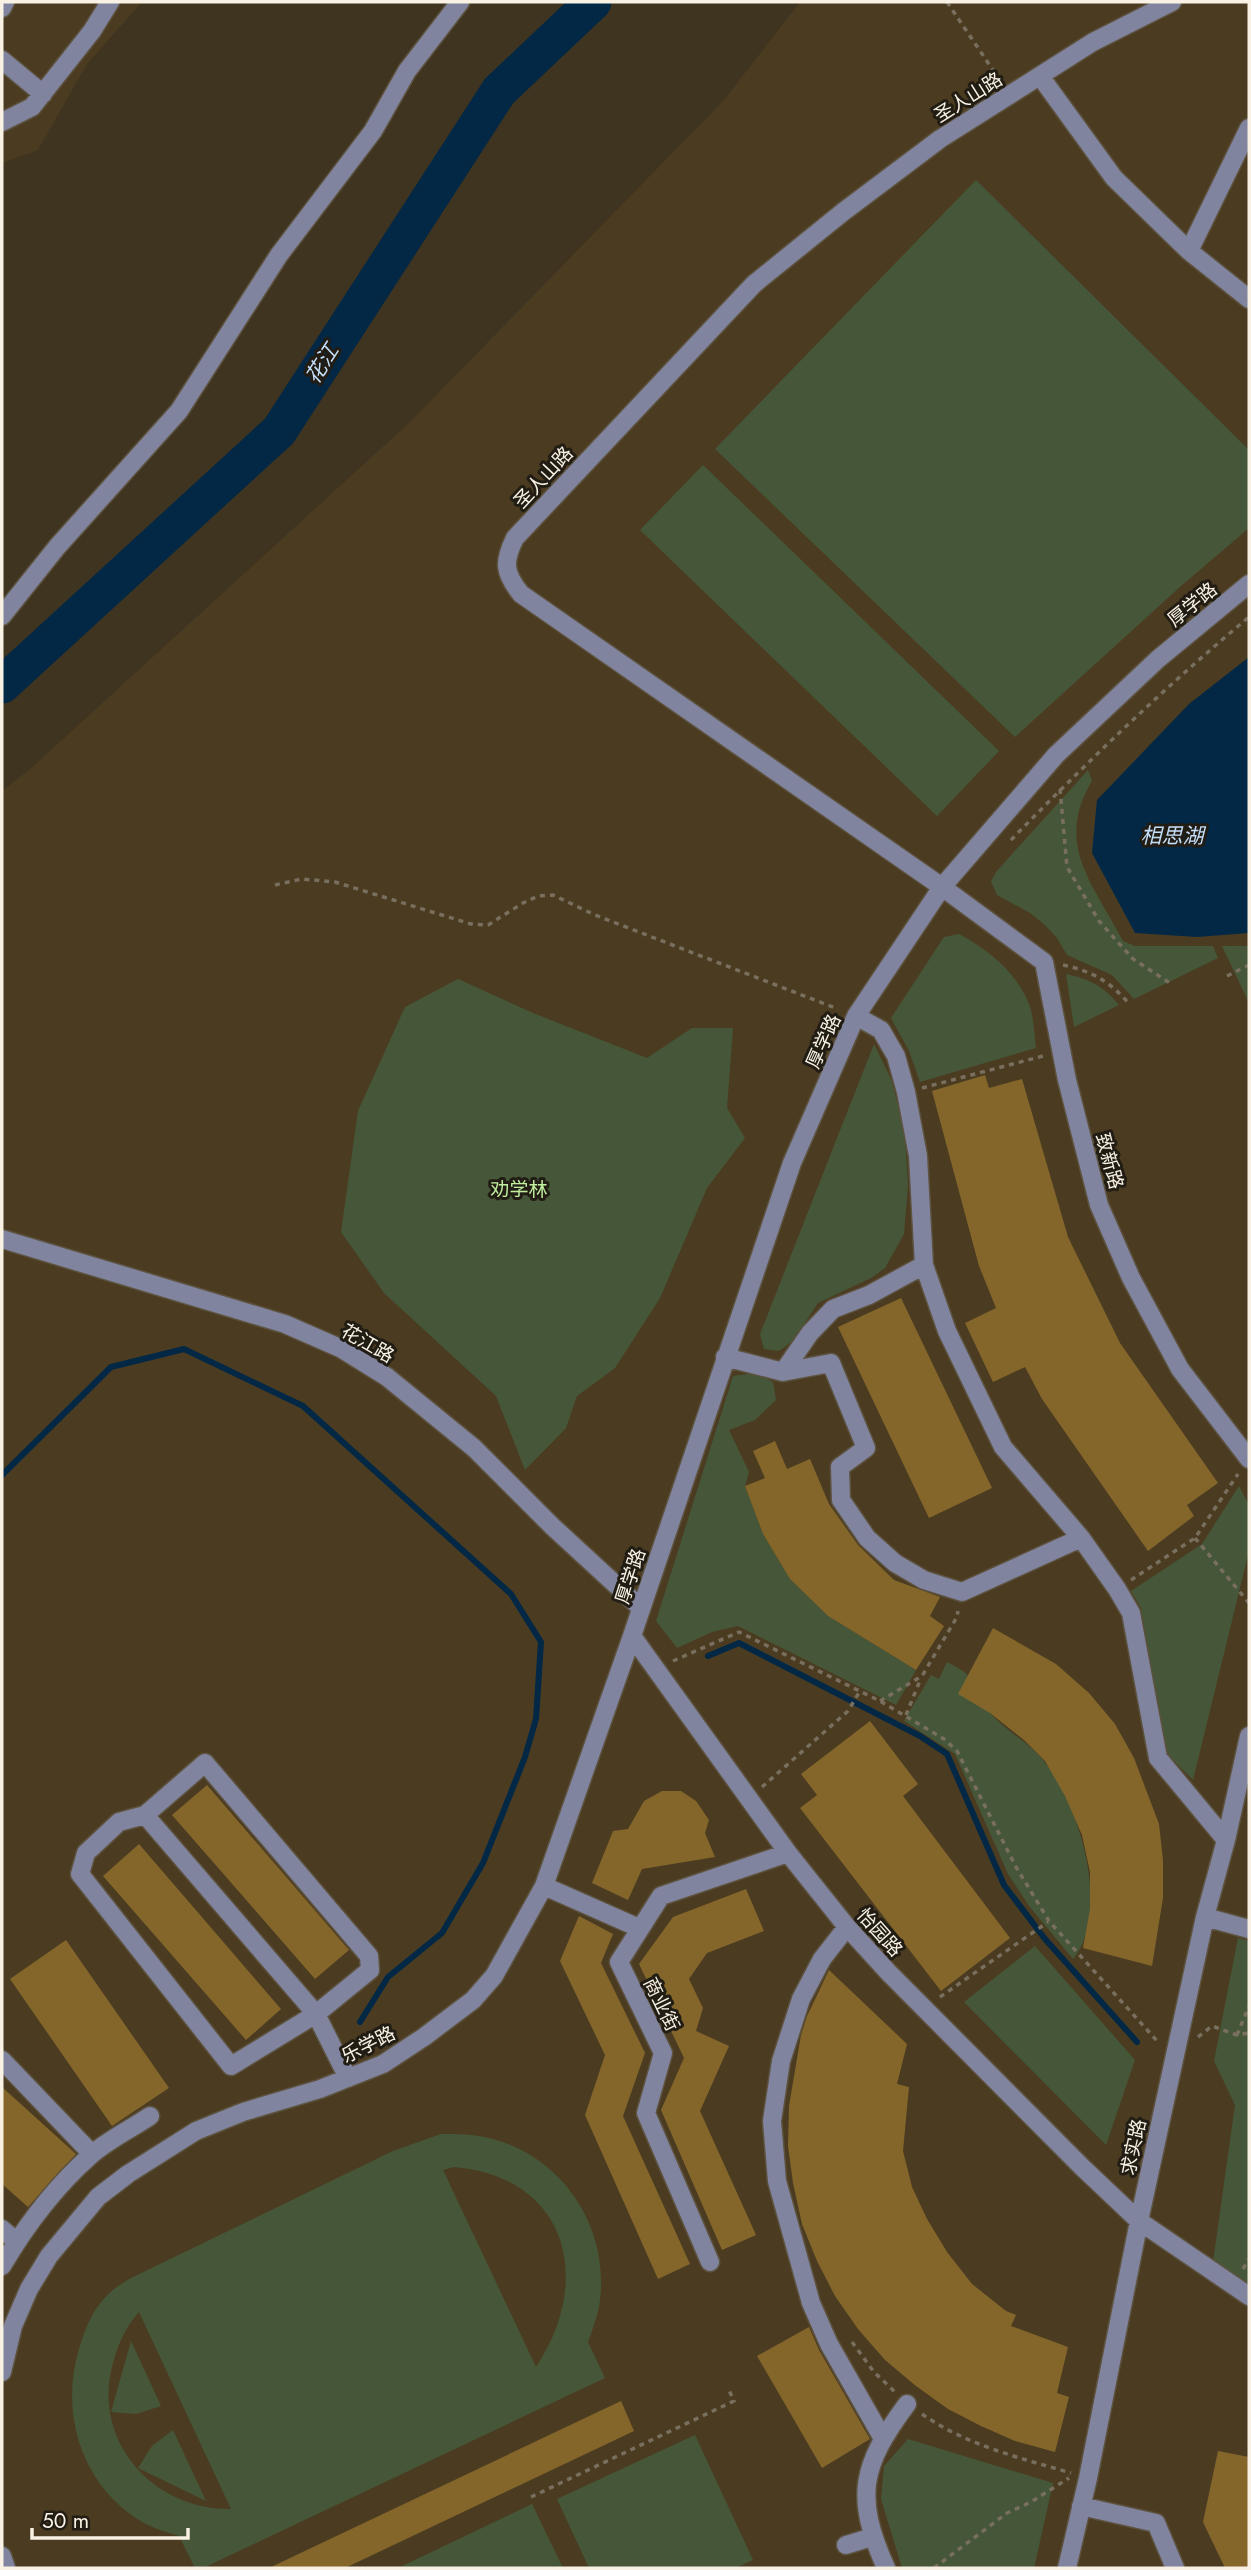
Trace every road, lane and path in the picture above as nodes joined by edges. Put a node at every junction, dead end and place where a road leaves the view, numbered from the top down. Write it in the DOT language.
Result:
graph roads {
  1 [pos="5,2"];
  2 [pos="110,2"];
  3 [pos="460,2"];
  4 [pos="947,2"];
  5 [pos="1172,2"];
  6 [pos="2,8"];
  7 [pos="2,60"];
  8 [pos="1040,76"];
  9 [pos="43,94"];
  10 [pos="1009,95"];
  11 [pos="2,122"];
  12 [pos="1249,128"];
  13 [pos="1189,251"];
  14 [pos="1249,299"];
  15 [pos="1249,584"];
  16 [pos="2,616"];
  17 [pos="1249,617"];
  18 [pos="1060,789"];
  19 [pos="1005,846"];
  20 [pos="275,885"];
  21 [pos="942,887"];
  22 [pos="1044,962"];
  23 [pos="1249,965"];
  24 [pos="1227,976"];
  25 [pos="1173,985"];
  26 [pos="1130,1005"];
  27 [pos="856,1016"];
  28 [pos="1061,1051"];
  29 [pos="906,1093"];
  30 [pos="2,1239"];
  31 [pos="924,1265"];
  32 [pos="725,1357"];
  33 [pos="783,1372"];
  34 [pos="1249,1458"];
  35 [pos="1081,1538"];
  36 [pos="1195,1538"];
  37 [pos="1117,1589"];
  38 [pos="962,1592"];
  39 [pos="1249,1603"];
  40 [pos="641,1608"];
  41 [pos="632,1636"];
  42 [pos="656,1669"];
  43 [pos="922,1676"];
  44 [pos="860,1691"];
  45 [pos="880,1701"];
  46 [pos="906,1716"];
  47 [pos="1249,1735"];
  48 [pos="749,1798"];
  49 [pos="145,1815"];
  50 [pos="1226,1840"];
  51 [pos="788,1853"];
  52 [pos="544,1886"];
  53 [pos="1205,1917"];
  54 [pos="1049,1921"];
  55 [pos="847,1927"];
  56 [pos="639,1928"];
  57 [pos="1249,1929"];
  58 [pos="1249,2006"];
  59 [pos="924,2008"];
  60 [pos="316,2014"];
  61 [pos="1249,2033"];
  62 [pos="1237,2035"];
  63 [pos="1174,2057"];
  64 [pos="2,2060"];
  65 [pos="348,2078"];
  66 [pos="150,2116"];
  67 [pos="92,2154"];
  68 [pos="1139,2221"];
  69 [pos="2,2229"];
  70 [pos="16,2241"];
  71 [pos="710,2262"];
  72 [pos="2,2266"];
  73 [pos="1249,2296"];
  74 [pos="851,2342"];
  75 [pos="2,2366"];
  76 [pos="728,2388"];
  77 [pos="907,2404"];
  78 [pos="882,2437"];
  79 [pos="531,2497"];
  80 [pos="1082,2506"];
  81 [pos="872,2537"];
  82 [pos="846,2544"];
  83 [pos="2,2556"];
  84 [pos="6,2568"];
  85 [pos="886,2568"];
  86 [pos="934,2568"];
  87 [pos="1067,2568"];
  88 [pos="1175,2568"];
  1 -- 6 [label="street"];
  2 -- 9 [label="street"];
  3 -- 16 [label="street"];
  4 -- 10 [label="path"];
  5 -- 8 [label="street, 圣人山路"];
  7 -- 9 [label="street"];
  8 -- 10 [label="street, 圣人山路"];
  8 -- 13 [label="street"];
  9 -- 11 [label="street"];
  10 -- 21 [label="street, 圣人山路"];
  12 -- 13 [label="street"];
  13 -- 14 [label="street"];
  15 -- 21 [label="street, 厚学路"];
  17 -- 18 [label="path"];
  18 -- 19 [label="path"];
  18 -- 25 [label="path"];
  20 -- 27 [label="path"];
  21 -- 22 [label="street"];
  21 -- 27 [label="street, 厚学路"];
  22 -- 26 [label="path"];
  22 -- 28 [label="street, 致新路"];
  23 -- 24 [label="path"];
  27 -- 29 [label="street"];
  27 -- 32 [label="street, 厚学路"];
  28 -- 29 [label="path"];
  28 -- 34 [label="street, 致新路"];
  29 -- 31 [label="street"];
  30 -- 40 [label="street, 花江路"];
  31 -- 33 [label="street"];
  31 -- 35 [label="street"];
  32 -- 33 [label="street"];
  32 -- 40 [label="street, 厚学路"];
  33 -- 38 [label="street"];
  34 -- 36 [label="path"];
  35 -- 37 [label="street"];
  35 -- 38 [label="street"];
  36 -- 37 [label="path"];
  36 -- 39 [label="path"];
  37 -- 50 [label="street"];
  38 -- 43 [label="path"];
  40 -- 41 [label="street, 厚学路"];
  41 -- 42 [label="street, 怡园路"];
  41 -- 52 [label="street, 乐学路"];
  42 -- 44 [label="path"];
  42 -- 48 [label="street, 怡园路"];
  43 -- 45 [label="path"];
  43 -- 46 [label="path"];
  44 -- 45 [label="path"];
  44 -- 48 [label="path"];
  45 -- 46 [label="path"];
  46 -- 54 [label="path"];
  47 -- 50 [label="street, 求实路"];
  48 -- 51 [label="street, 怡园路"];
  49 -- 60 [label="street"];
  49 -- 60 [label="street"];
  49 -- 60 [label="street"];
  50 -- 53 [label="street, 求实路"];
  51 -- 55 [label="street, 怡园路"];
  51 -- 56 [label="street, 商业街"];
  52 -- 56 [label="street"];
  52 -- 65 [label="street, 乐学路"];
  53 -- 57 [label="street"];
  53 -- 63 [label="street, 求实路"];
  54 -- 59 [label="path"];
  54 -- 63 [label="path"];
  55 -- 59 [label="street, 怡园路"];
  55 -- 78 [label="street"];
  56 -- 71 [label="street, 商业街"];
  58 -- 62 [label="path"];
  59 -- 68 [label="street, 怡园路"];
  60 -- 65 [label="street"];
  61 -- 62 [label="path"];
  62 -- 63 [label="path"];
  63 -- 68 [label="street, 求实路"];
  64 -- 67 [label="street"];
  65 -- 75 [label="street, 乐学路"];
  66 -- 67 [label="street"];
  67 -- 70 [label="street"];
  68 -- 73 [label="street, 怡园路"];
  68 -- 80 [label="street, 求实路"];
  69 -- 70 [label="street"];
  70 -- 72 [label="street"];
  74 -- 77 [label="path"];
  76 -- 79 [label="path"];
  77 -- 78 [label="street"];
  77 -- 86 [label="path"];
  78 -- 81 [label="street"];
  80 -- 87 [label="street, 求实路"];
  80 -- 88 [label="street"];
  81 -- 82 [label="street"];
  81 -- 85 [label="street"];
  83 -- 84 [label="street"];
}
